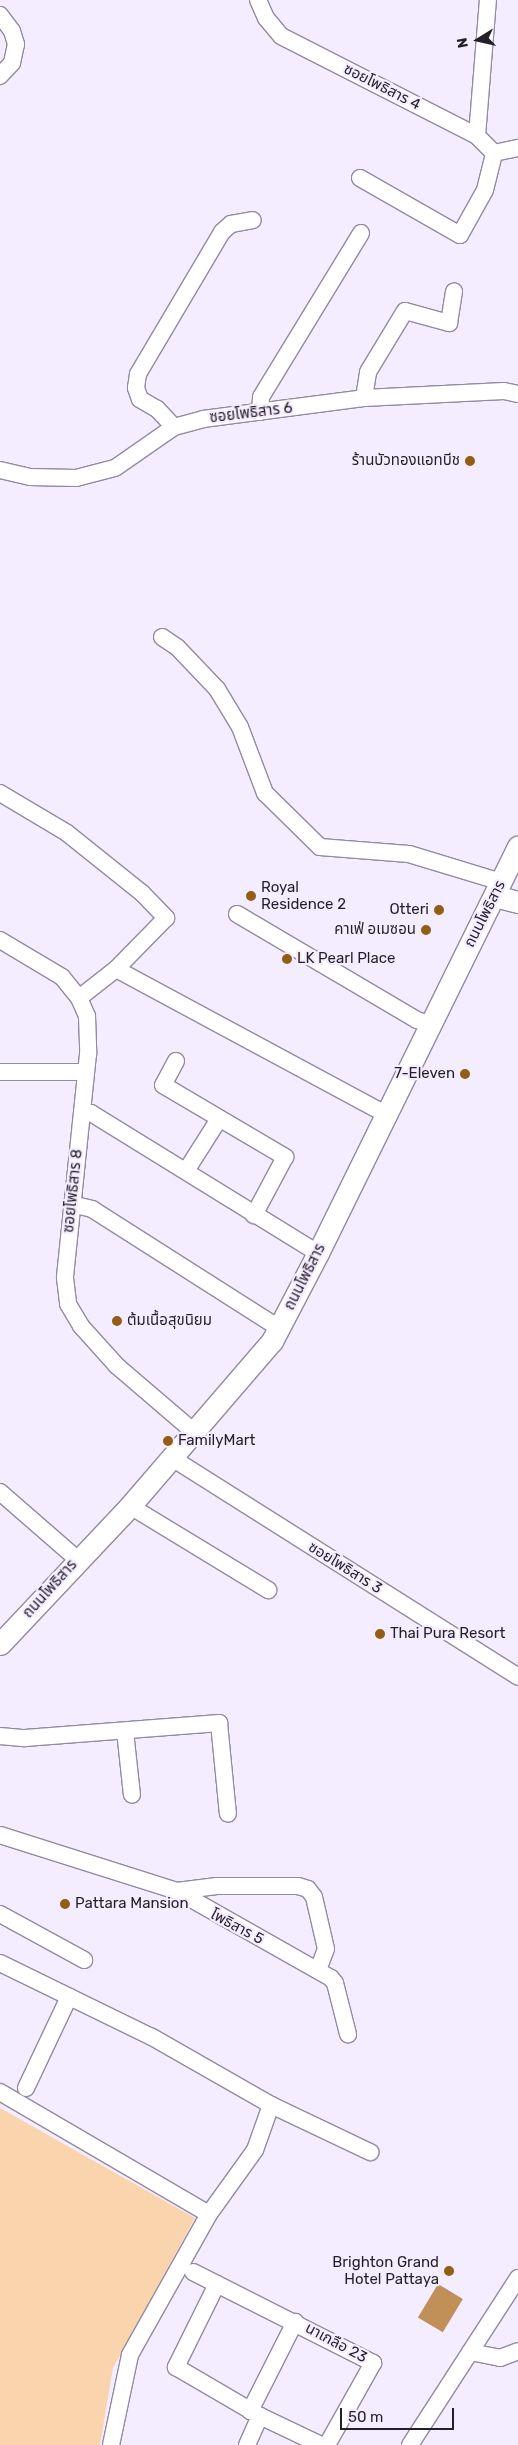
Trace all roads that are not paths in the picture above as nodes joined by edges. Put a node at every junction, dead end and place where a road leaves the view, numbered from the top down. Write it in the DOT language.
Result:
graph roads {
  1 [pos="258,0"];
  2 [pos="488,0"];
  3 [pos="0,15"];
  4 [pos="0,76"];
  5 [pos="477,136"];
  6 [pos="518,148"];
  7 [pos="494,153"];
  8 [pos="360,178"];
  9 [pos="254,220"];
  10 [pos="361,233"];
  11 [pos="454,291"];
  12 [pos="518,394"];
  13 [pos="364,398"];
  14 [pos="260,412"];
  15 [pos="174,427"];
  16 [pos="0,470"];
  17 [pos="162,637"];
  18 [pos="0,793"];
  19 [pos="518,847"];
  20 [pos="498,889"];
  21 [pos="518,902"];
  22 [pos="237,914"];
  23 [pos="0,940"];
  24 [pos="116,969"];
  25 [pos="79,998"];
  26 [pos="429,1024"];
  27 [pos="176,1062"];
  28 [pos="0,1072"];
  29 [pos="86,1072"];
  30 [pos="82,1112"];
  31 [pos="385,1114"];
  32 [pos="219,1119"];
  33 [pos="186,1171"];
  34 [pos="72,1204"];
  35 [pos="254,1215"];
  36 [pos="318,1253"];
  37 [pos="279,1328"];
  38 [pos="194,1432"];
  39 [pos="172,1458"];
  40 [pos="0,1492"];
  41 [pos="130,1506"];
  42 [pos="77,1559"];
  43 [pos="268,1590"];
  44 [pos="0,1644"];
  45 [pos="518,1677"];
  46 [pos="125,1731"];
  47 [pos="0,1736"];
  48 [pos="132,1795"];
  49 [pos="228,1814"];
  50 [pos="0,1835"];
  51 [pos="177,1891"];
  52 [pos="0,1914"];
  53 [pos="84,1960"];
  54 [pos="0,1964"];
  55 [pos="318,1970"];
  56 [pos="69,1997"];
  57 [pos="348,2034"];
  58 [pos="26,2088"];
  59 [pos="0,2092"];
  60 [pos="271,2105"];
  61 [pos="370,2152"];
  62 [pos="209,2214"];
  63 [pos="193,2272"];
  64 [pos="518,2278"];
  65 [pos="217,2284"];
  66 [pos="295,2322"];
  67 [pos="518,2351"];
  68 [pos="470,2352"];
  69 [pos="255,2413"];
  70 [pos="111,2445"];
  71 [pos="247,2445"];
  72 [pos="320,2445"];
  73 [pos="327,2445"];
  74 [pos="410,2445"];
  1 -- 5 [label="street, ซอยโพธิสาร 4"];
  2 -- 5 [label="street"];
  3 -- 4 [label="street"];
  5 -- 7 [label="street, ซอยโพธิสาร 4"];
  6 -- 7 [label="street"];
  7 -- 8 [label="street"];
  9 -- 15 [label="street"];
  10 -- 14 [label="street"];
  11 -- 13 [label="street"];
  12 -- 13 [label="street, ซอยโพธิสาร 6"];
  13 -- 14 [label="street, ซอยโพธิสาร 6"];
  14 -- 15 [label="street, ซอยโพธิสาร 6"];
  15 -- 16 [label="street, ซอยโพธิสาร 6"];
  17 -- 20 [label="street"];
  18 -- 24 [label="street"];
  19 -- 20 [label="street, ถนนโพธิสาร"];
  20 -- 21 [label="street"];
  20 -- 26 [label="street, ถนนโพธิสาร"];
  22 -- 26 [label="street"];
  23 -- 25 [label="street, ซอยโพธิสาร 8"];
  24 -- 25 [label="street"];
  24 -- 31 [label="street"];
  25 -- 29 [label="street, ซอยโพธิสาร 8"];
  26 -- 31 [label="street, ถนนโพธิสาร"];
  27 -- 32 [label="street"];
  28 -- 29 [label="street"];
  29 -- 30 [label="street, ซอยโพธิสาร 8"];
  30 -- 33 [label="street"];
  30 -- 34 [label="street, ซอยโพธิสาร 8"];
  31 -- 36 [label="street, ถนนโพธิสาร"];
  32 -- 33 [label="street"];
  32 -- 35 [label="street"];
  33 -- 35 [label="street"];
  34 -- 37 [label="street"];
  34 -- 38 [label="street, ซอยโพธิสาร 8"];
  35 -- 36 [label="street"];
  36 -- 37 [label="street, ถนนโพธิสาร"];
  37 -- 38 [label="street, ถนนโพธิสาร"];
  38 -- 39 [label="street, ถนนโพธิสาร"];
  39 -- 41 [label="street, ถนนโพธิสาร"];
  39 -- 45 [label="street, ซอยโพธิสาร 3"];
  40 -- 42 [label="street"];
  41 -- 42 [label="street, ถนนโพธิสาร"];
  41 -- 43 [label="street"];
  42 -- 44 [label="street, ถนนโพธิสาร"];
  46 -- 47 [label="street"];
  46 -- 48 [label="street"];
  46 -- 49 [label="street"];
  50 -- 51 [label="street, โพธิสาร 5"];
  51 -- 55 [label="street, โพธิสาร 5"];
  51 -- 55 [label="street"];
  52 -- 53 [label="street"];
  54 -- 56 [label="street"];
  55 -- 57 [label="street, โพธิสาร 5"];
  56 -- 58 [label="street"];
  56 -- 60 [label="street"];
  59 -- 62 [label="street"];
  60 -- 61 [label="street"];
  60 -- 62 [label="street"];
  62 -- 70 [label="street"];
  63 -- 65 [label="street, นาเกลือ 23"];
  64 -- 68 [label="street"];
  65 -- 66 [label="street, นาเกลือ 23"];
  65 -- 69 [label="street"];
  66 -- 69 [label="street, นาเกลือ 23"];
  66 -- 73 [label="street, นาเกลือ 23"];
  67 -- 68 [label="street"];
  68 -- 74 [label="street"];
  69 -- 71 [label="street, นาเกลือ 23"];
  69 -- 72 [label="street"];
}
